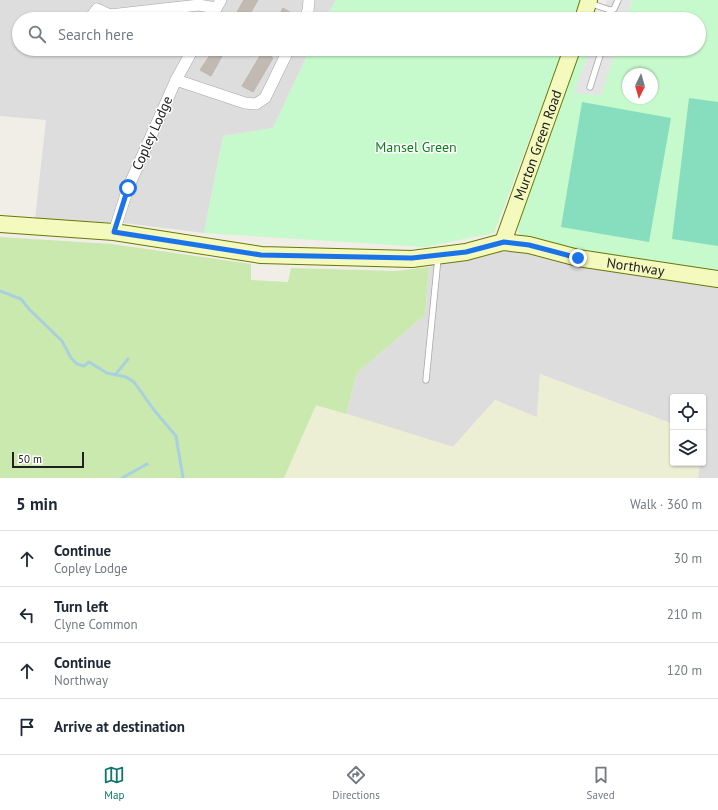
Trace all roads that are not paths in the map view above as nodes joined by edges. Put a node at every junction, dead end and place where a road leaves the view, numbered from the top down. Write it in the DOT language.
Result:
graph roads {
  1 [pos="309,0"];
  2 [pos="618,0"];
  3 [pos="589,1"];
  4 [pos="219,4"];
  5 [pos="610,10"];
  6 [pos="146,12"];
  7 [pos="308,12"];
  8 [pos="585,12"];
  9 [pos="189,56"];
  10 [pos="286,56"];
  11 [pos="570,56"];
  12 [pos="600,56"];
  13 [pos="176,80"];
  14 [pos="590,87"];
  15 [pos="0,224"];
  16 [pos="114,232"];
  17 [pos="504,242"];
  18 [pos="438,256"];
  19 [pos="718,279"];
  20 [pos="426,380"];
  1 -- 7 [label="street"];
  2 -- 5 [label="lane"];
  3 -- 5 [label="lane"];
  3 -- 8 [label="main road"];
  4 -- 6 [label="street"];
  9 -- 13 [label="street, Copley Lodge"];
  10 -- 13 [label="street, Copley Lodge"];
  11 -- 17 [label="main road, Murton Green Road"];
  12 -- 14 [label="lane"];
  13 -- 16 [label="street, Copley Lodge"];
  15 -- 16 [label="main road, Northway"];
  16 -- 18 [label="main road, Northway"];
  17 -- 18 [label="main road, Northway"];
  17 -- 19 [label="main road, Northway"];
  18 -- 20 [label="lane"];
}
